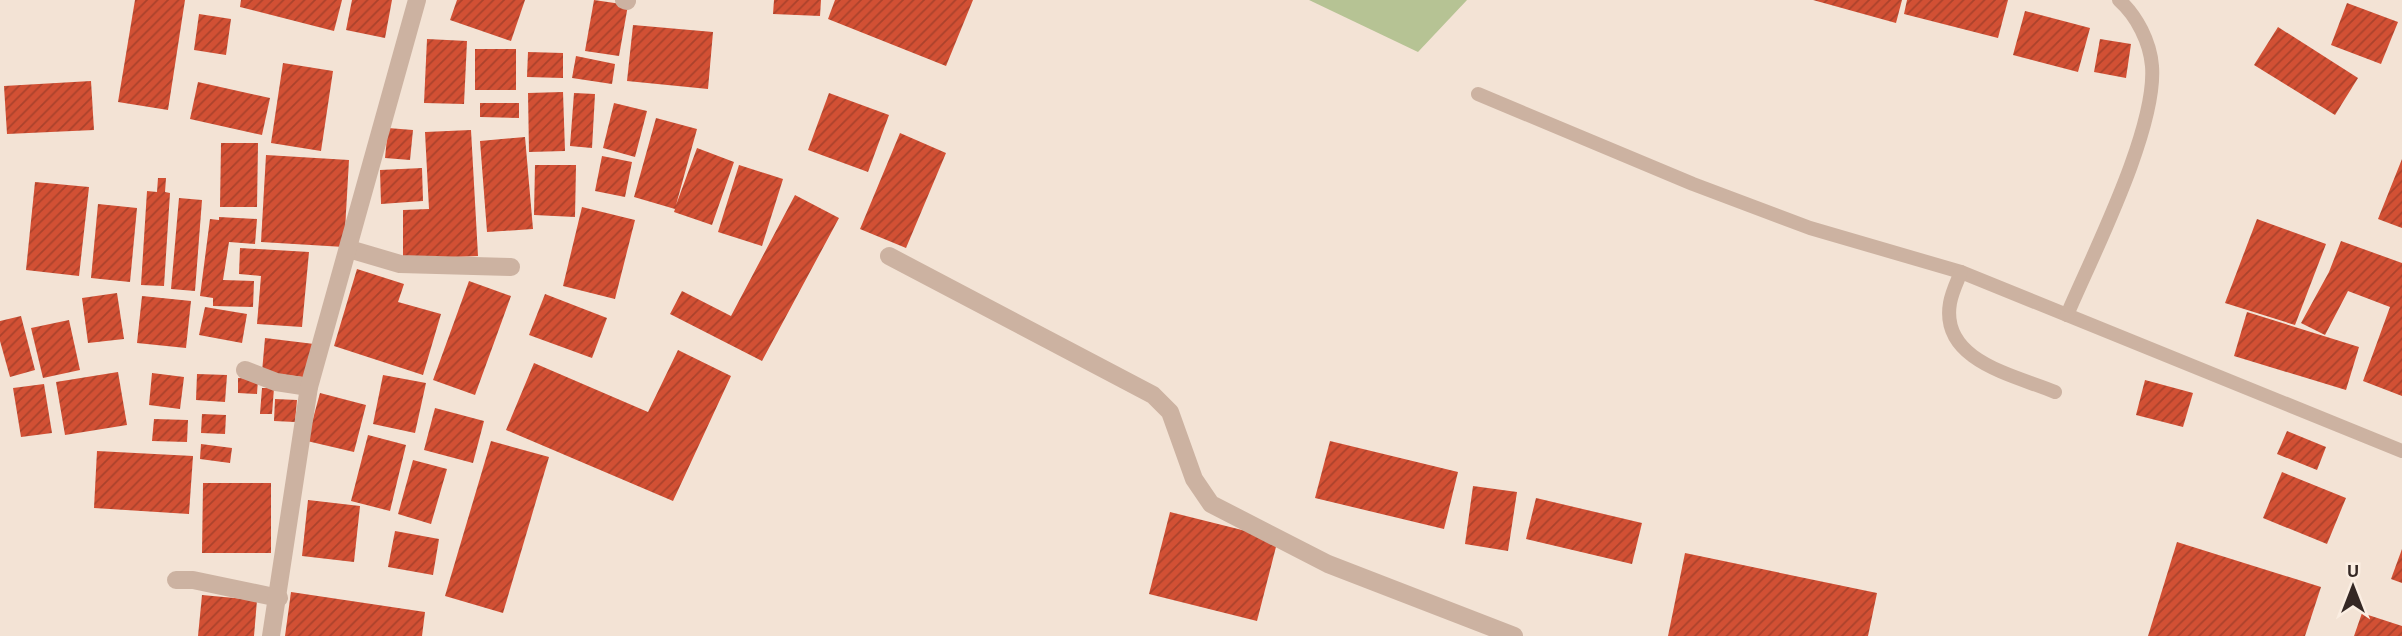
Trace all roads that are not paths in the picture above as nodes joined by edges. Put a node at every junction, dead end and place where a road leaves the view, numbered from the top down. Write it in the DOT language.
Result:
graph roads {
  1 [pos="417,0"];
  2 [pos="2119,0"];
  3 [pos="1478,94"];
  4 [pos="349,249"];
  5 [pos="889,256"];
  6 [pos="511,267"];
  7 [pos="1961,272"];
  8 [pos="2067,315"];
  9 [pos="245,370"];
  10 [pos="309,387"];
  11 [pos="2055,392"];
  12 [pos="2402,451"];
  13 [pos="176,580"];
  14 [pos="279,598"];
  15 [pos="271,636"];
  16 [pos="1514,636"];
  1 -- 4 [label="street"];
  2 -- 8 [label="lane"];
  3 -- 7 [label="lane"];
  4 -- 6 [label="street"];
  4 -- 10 [label="street"];
  5 -- 16 [label="street"];
  7 -- 8 [label="lane"];
  7 -- 11 [label="lane"];
  8 -- 12 [label="lane"];
  9 -- 10 [label="street"];
  10 -- 14 [label="street"];
  13 -- 14 [label="street"];
  14 -- 15 [label="street"];
}
